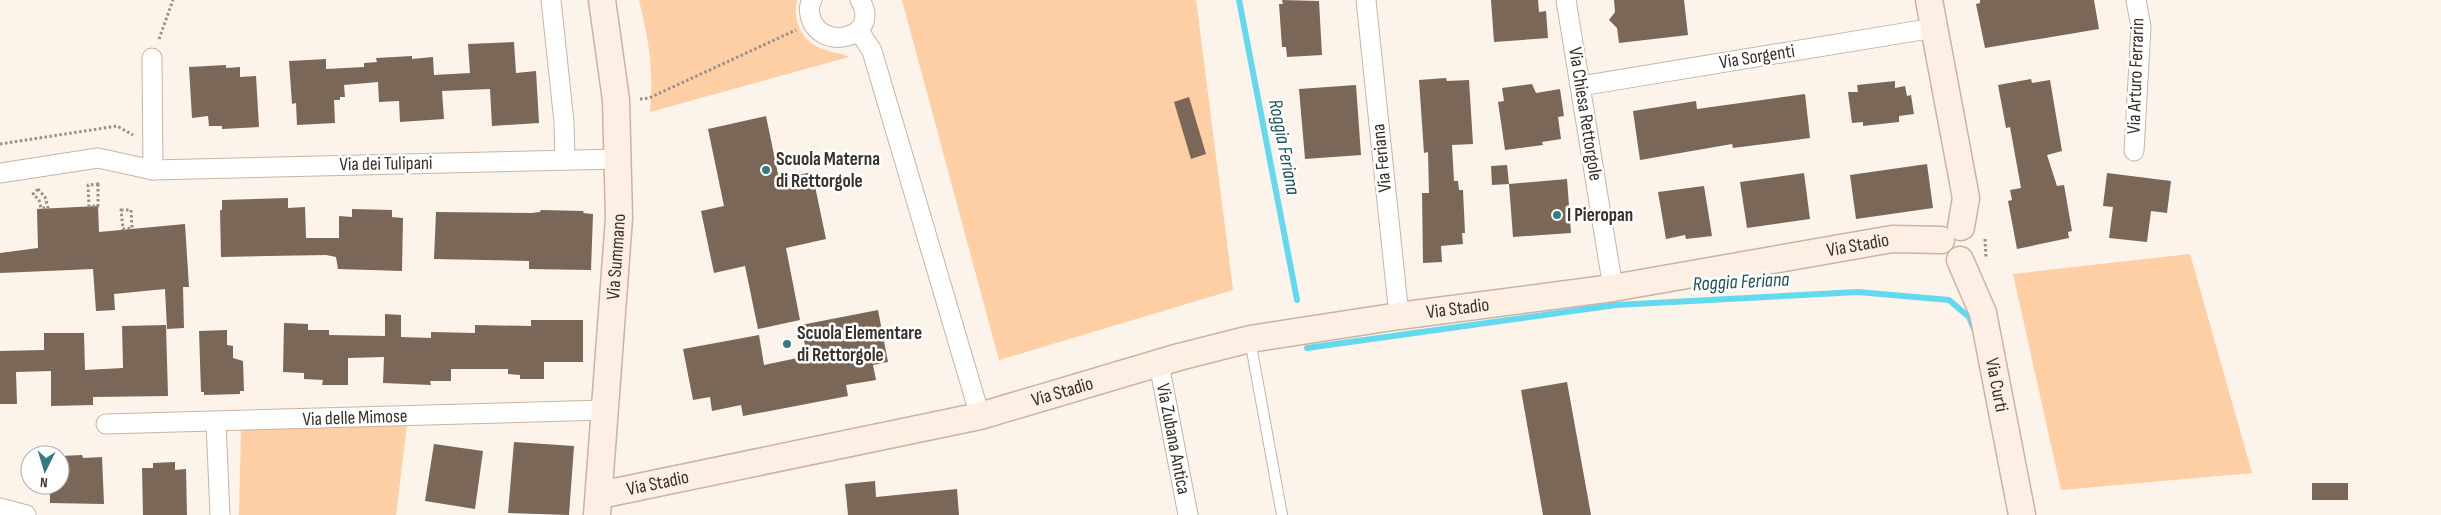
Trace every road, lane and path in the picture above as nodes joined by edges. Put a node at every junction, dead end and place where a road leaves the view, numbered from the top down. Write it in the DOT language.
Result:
graph roads {
  1 [pos="173,0"];
  2 [pos="551,0"];
  3 [pos="602,0"];
  4 [pos="812,0"];
  5 [pos="860,0"];
  6 [pos="1366,0"];
  7 [pos="1566,0"];
  8 [pos="1929,0"];
  9 [pos="2136,0"];
  10 [pos="801,27"];
  11 [pos="1934,28"];
  12 [pos="859,31"];
  13 [pos="152,58"];
  14 [pos="1580,86"];
  15 [pos="616,100"];
  16 [pos="0,144"];
  17 [pos="153,147"];
  18 [pos="2134,151"];
  19 [pos="618,159"];
  20 [pos="565,160"];
  21 [pos="154,170"];
  22 [pos="0,172"];
  23 [pos="89,206"];
  24 [pos="41,208"];
  25 [pos="123,229"];
  26 [pos="1951,233"];
  27 [pos="1613,288"];
  28 [pos="1398,316"];
  29 [pos="1250,339"];
  30 [pos="1159,364"];
  31 [pos="604,410"];
  32 [pos="980,416"];
  33 [pos="216,422"];
  34 [pos="106,424"];
  35 [pos="598,505"];
  36 [pos="0,508"];
  37 [pos="26,515"];
  38 [pos="220,515"];
  39 [pos="1188,515"];
  40 [pos="1282,515"];
  41 [pos="2022,515"];
  1 -- 13 [label="path"];
  2 -- 20 [label="street"];
  3 -- 15 [label="street, Via Summano"];
  4 -- 12 [label="street"];
  5 -- 12 [label="street"];
  6 -- 28 [label="street, Via Feriana"];
  7 -- 14 [label="street, Via Chiesa Rettorgole"];
  8 -- 11 [label="street"];
  9 -- 18 [label="street, Via Arturo Ferrarin"];
  10 -- 15 [label="path"];
  11 -- 14 [label="street, Via Sorgenti"];
  11 -- 26 [label="street"];
  12 -- 32 [label="street"];
  13 -- 17 [label="street"];
  14 -- 27 [label="street, Via Chiesa Rettorgole"];
  15 -- 19 [label="street, Via Summano"];
  16 -- 17 [label="path"];
  17 -- 21 [label="street"];
  19 -- 20 [label="street, Via dei Tulipani"];
  19 -- 31 [label="street, Via Summano"];
  20 -- 21 [label="street, Via dei Tulipani"];
  21 -- 22 [label="street, Via dei Tulipani"];
  23 -- 23 [label="path"];
  24 -- 24 [label="path"];
  25 -- 25 [label="path"];
  26 -- 27 [label="street, Via Stadio"];
  26 -- 41 [label="street, Via Curti"];
  27 -- 28 [label="street, Via Stadio"];
  28 -- 29 [label="street, Via Stadio"];
  29 -- 30 [label="street, Via Stadio"];
  29 -- 40 [label="lane"];
  30 -- 32 [label="street, Via Stadio"];
  30 -- 39 [label="street, Via Zubana Antica"];
  31 -- 33 [label="street, Via delle Mimose"];
  31 -- 35 [label="street, Via Summano"];
  32 -- 35 [label="street, Via Stadio"];
  33 -- 34 [label="street, Via delle Mimose"];
  33 -- 38 [label="street"];
  36 -- 37 [label="street"];
}
